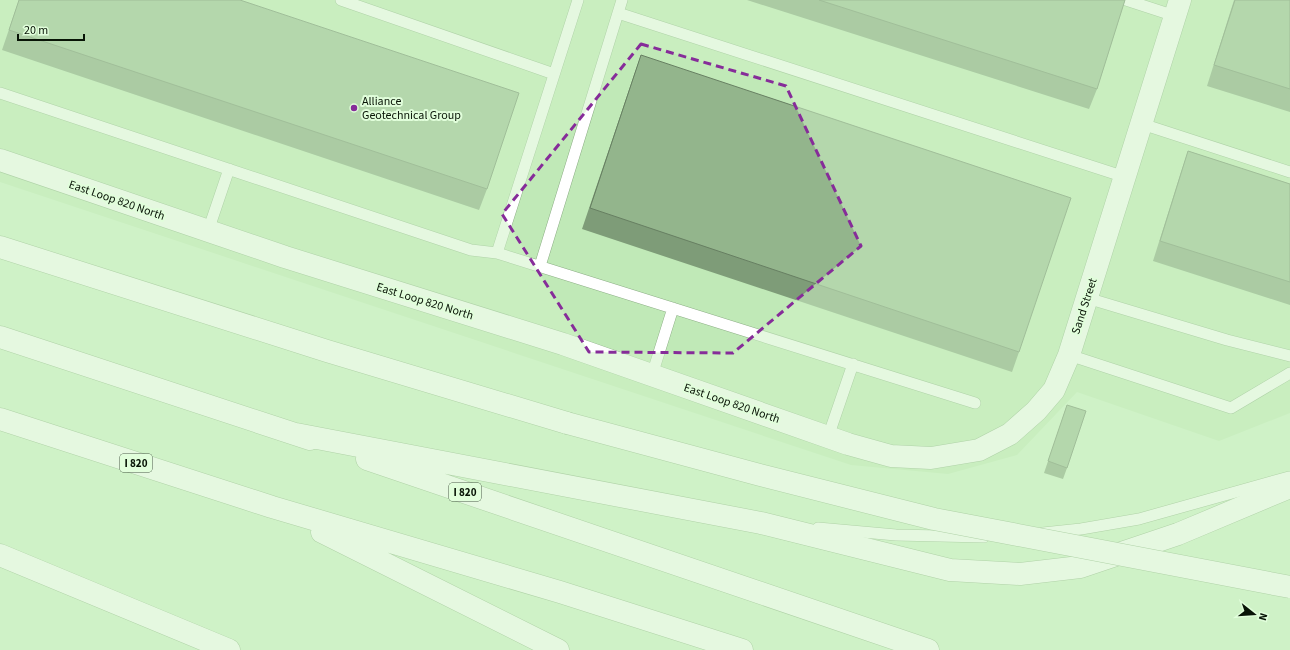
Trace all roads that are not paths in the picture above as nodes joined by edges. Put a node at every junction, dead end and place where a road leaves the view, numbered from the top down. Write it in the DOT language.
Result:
graph roads {
  1 [pos="341,0"];
  2 [pos="578,0"];
  3 [pos="622,0"];
  4 [pos="1126,0"];
  5 [pos="1178,8"];
  6 [pos="618,13"];
  7 [pos="554,74"];
  8 [pos="0,93"];
  9 [pos="1142,124"];
  10 [pos="0,160"];
  11 [pos="229,169"];
  12 [pos="1290,172"];
  13 [pos="1125,177"];
  14 [pos="208,231"];
  15 [pos="0,247"];
  16 [pos="497,253"];
  17 [pos="540,266"];
  18 [pos="1087,298"];
  19 [pos="673,308"];
  20 [pos="0,337"];
  21 [pos="1069,355"];
  22 [pos="1290,356"];
  23 [pos="853,364"];
  24 [pos="1290,373"];
  25 [pos="652,375"];
  26 [pos="975,403"];
  27 [pos="0,419"];
  28 [pos="296,434"];
  29 [pos="838,441"];
  30 [pos="1290,477"];
  31 [pos="1290,487"];
  32 [pos="272,507"];
  33 [pos="762,523"];
  34 [pos="0,554"];
  35 [pos="1290,587"];
  36 [pos="229,650"];
  37 [pos="558,650"];
  38 [pos="742,650"];
  39 [pos="928,650"];
  1 -- 7 [label="lane"];
  2 -- 7 [label="lane"];
  3 -- 6 [label="lane"];
  4 -- 5 [label="lane"];
  5 -- 9 [label="main road, Sand Street"];
  6 -- 13 [label="lane"];
  6 -- 17 [label="lane"];
  7 -- 16 [label="lane"];
  8 -- 11 [label="lane"];
  9 -- 12 [label="lane"];
  9 -- 13 [label="main road, Sand Street"];
  10 -- 14 [label="main road, East Loop 820 North"];
  11 -- 14 [label="lane"];
  11 -- 16 [label="lane"];
  13 -- 18 [label="main road, Sand Street"];
  14 -- 25 [label="main road, East Loop 820 North"];
  15 -- 35 [label="main road, bridge"];
  16 -- 17 [label="lane"];
  17 -- 19 [label="lane"];
  18 -- 21 [label="main road, Sand Street"];
  18 -- 22 [label="lane"];
  19 -- 23 [label="lane"];
  19 -- 25 [label="lane"];
  20 -- 28 [label="main road, I 820"];
  21 -- 24 [label="lane"];
  21 -- 29 [label="main road, Sand Street"];
  23 -- 26 [label="lane"];
  23 -- 29 [label="lane"];
  25 -- 29 [label="main road, East Loop 820 North"];
  27 -- 32 [label="main road, I 820"];
  28 -- 33 [label="main road"];
  28 -- 39 [label="main road, I 820"];
  30 -- 33 [label="lane"];
  31 -- 33 [label="main road"];
  32 -- 37 [label="main road"];
  32 -- 38 [label="main road, I 820"];
  34 -- 36 [label="main road"];
}
